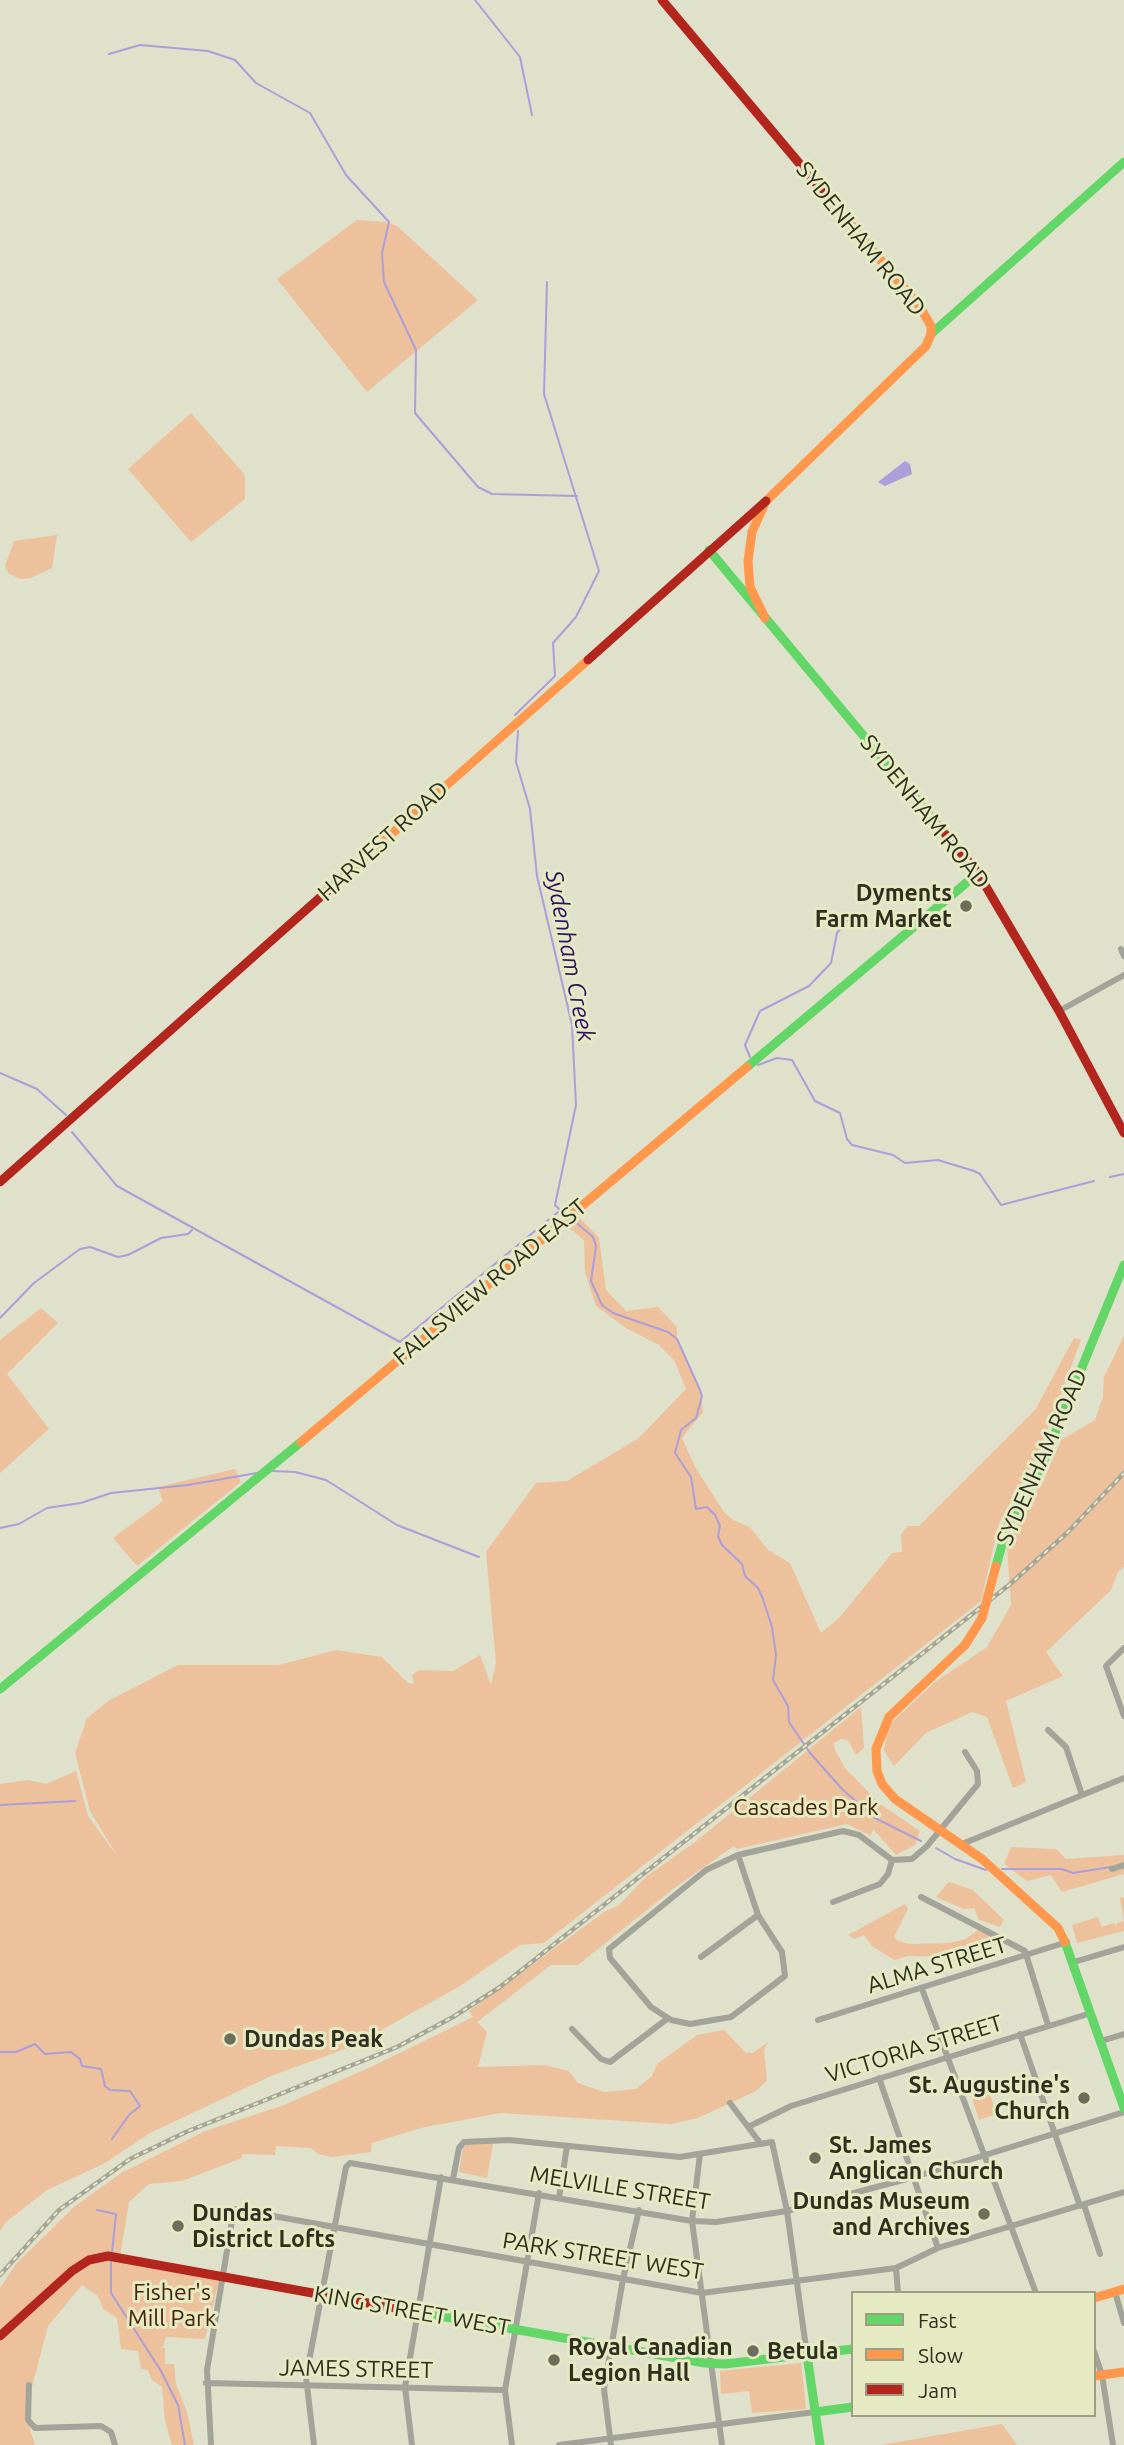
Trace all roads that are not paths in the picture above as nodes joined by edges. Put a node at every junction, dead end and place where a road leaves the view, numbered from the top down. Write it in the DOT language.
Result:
graph roads {
  1 [pos="662,0"];
  2 [pos="1124,162"];
  3 [pos="931,334"];
  4 [pos="766,501"];
  5 [pos="709,550"];
  6 [pos="765,618"];
  7 [pos="978,873"];
  8 [pos="1124,975"];
  9 [pos="1059,1012"];
  10 [pos="1124,1133"];
  11 [pos="0,1182"];
  12 [pos="1124,1265"];
  13 [pos="1124,1648"];
  14 [pos="0,1689"];
  15 [pos="1124,1716"];
  16 [pos="1048,1730"];
  17 [pos="965,1752"];
  18 [pos="1124,1778"];
  19 [pos="1082,1796"];
  20 [pos="938,1829"];
  21 [pos="962,1844"];
  22 [pos="738,1855"];
  23 [pos="892,1860"];
  24 [pos="1124,1865"];
  25 [pos="1112,1869"];
  26 [pos="921,1897"];
  27 [pos="833,1902"];
  28 [pos="758,1915"];
  29 [pos="1067,1942"];
  30 [pos="1124,1947"];
  31 [pos="1028,1955"];
  32 [pos="701,1957"];
  33 [pos="1074,1962"];
  34 [pos="922,1989"];
  35 [pos="1091,2013"];
  36 [pos="667,2019"];
  37 [pos="818,2020"];
  38 [pos="1048,2025"];
  39 [pos="572,2029"];
  40 [pos="1020,2034"];
  41 [pos="1124,2034"];
  42 [pos="1101,2041"];
  43 [pos="949,2057"];
  44 [pos="879,2078"];
  45 [pos="730,2103"];
  46 [pos="1124,2110"];
  47 [pos="750,2126"];
  48 [pos="1055,2133"];
  49 [pos="761,2144"];
  50 [pos="567,2146"];
  51 [pos="700,2154"];
  52 [pos="983,2155"];
  53 [pos="441,2177"];
  54 [pos="914,2177"];
  55 [pos="453,2179"];
  56 [pos="1124,2192"];
  57 [pos="539,2193"];
  58 [pos="559,2198"];
  59 [pos="1082,2205"];
  60 [pos="639,2210"];
  61 [pos="787,2211"];
  62 [pos="692,2221"];
  63 [pos="1011,2226"];
  64 [pos="334,2227"];
  65 [pos="430,2243"];
  66 [pos="939,2248"];
  67 [pos="1100,2254"];
  68 [pos="527,2262"];
  69 [pos="896,2267"];
  70 [pos="225,2278"];
  71 [pos="623,2279"];
  72 [pos="797,2281"];
  73 [pos="898,2291"];
  74 [pos="1035,2291"];
  75 [pos="1119,2291"];
  76 [pos="702,2293"];
  77 [pos="321,2295"];
  78 [pos="1096,2297"];
  79 [pos="418,2312"];
  80 [pos="1124,2323"];
  81 [pos="514,2330"];
  82 [pos="0,2336"];
  83 [pos="612,2347"];
  84 [pos="851,2349"];
  85 [pos="807,2355"];
  86 [pos="711,2364"];
  87 [pos="1124,2372"];
  88 [pos="1098,2375"];
  89 [pos="206,2383"];
  90 [pos="306,2384"];
  91 [pos="29,2385"];
  92 [pos="405,2387"];
  93 [pos="505,2390"];
  94 [pos="851,2407"];
  95 [pos="815,2412"];
  96 [pos="719,2424"];
  97 [pos="610,2442"];
  98 [pos="1112,2442"];
  99 [pos="115,2445"];
  100 [pos="211,2445"];
  101 [pos="314,2445"];
  102 [pos="412,2445"];
  103 [pos="512,2445"];
  104 [pos="559,2445"];
  105 [pos="722,2445"];
  106 [pos="820,2445"];
  1 -- 3 [label="main road, SYDENHAM ROAD"];
  2 -- 3 [label="main road"];
  3 -- 4 [label="main road, SYDENHAM ROAD"];
  4 -- 5 [label="main road, HARVEST ROAD"];
  4 -- 6 [label="main road, SYDENHAM ROAD"];
  5 -- 6 [label="main road, SYDENHAM ROAD"];
  5 -- 11 [label="main road, HARVEST ROAD"];
  6 -- 7 [label="main road, SYDENHAM ROAD"];
  7 -- 9 [label="main road, SYDENHAM ROAD"];
  7 -- 14 [label="main road, FALLSVIEW ROAD EAST"];
  8 -- 9 [label="street"];
  9 -- 10 [label="main road, SYDENHAM ROAD"];
  12 -- 20 [label="main road, SYDENHAM ROAD, bridge"];
  13 -- 15 [label="street"];
  16 -- 19 [label="street"];
  17 -- 20 [label="street"];
  18 -- 19 [label="street"];
  19 -- 21 [label="street"];
  20 -- 21 [label="main road, SYDENHAM ROAD"];
  20 -- 23 [label="street"];
  21 -- 29 [label="main road, SYDENHAM ROAD"];
  22 -- 23 [label="street"];
  22 -- 28 [label="street"];
  22 -- 36 [label="street"];
  23 -- 27 [label="street"];
  24 -- 25 [label="street"];
  26 -- 31 [label="street"];
  28 -- 32 [label="street"];
  28 -- 36 [label="street"];
  29 -- 31 [label="street, ALMA STREET"];
  29 -- 33 [label="main road"];
  30 -- 33 [label="street"];
  31 -- 34 [label="street, ALMA STREET"];
  31 -- 38 [label="street"];
  33 -- 35 [label="main road"];
  34 -- 37 [label="street, ALMA STREET"];
  34 -- 43 [label="street"];
  35 -- 38 [label="street, VICTORIA STREET"];
  35 -- 42 [label="main road"];
  36 -- 39 [label="street"];
  38 -- 40 [label="street, VICTORIA STREET"];
  40 -- 43 [label="street, VICTORIA STREET"];
  40 -- 48 [label="street"];
  41 -- 42 [label="street"];
  42 -- 46 [label="main road"];
  43 -- 44 [label="street, VICTORIA STREET"];
  43 -- 52 [label="street"];
  44 -- 47 [label="street, VICTORIA STREET"];
  44 -- 54 [label="street"];
  45 -- 47 [label="street"];
  46 -- 48 [label="street, MELVILLE STREET"];
  47 -- 49 [label="street"];
  48 -- 52 [label="street, MELVILLE STREET"];
  48 -- 59 [label="street"];
  49 -- 51 [label="street"];
  49 -- 61 [label="street"];
  50 -- 51 [label="street"];
  50 -- 55 [label="street"];
  50 -- 58 [label="street"];
  51 -- 62 [label="street"];
  52 -- 54 [label="street, MELVILLE STREET"];
  52 -- 63 [label="street"];
  53 -- 55 [label="street, MELVILLE STREET"];
  53 -- 64 [label="street, MELVILLE STREET"];
  53 -- 65 [label="street"];
  54 -- 61 [label="street, MELVILLE STREET"];
  54 -- 66 [label="street"];
  55 -- 57 [label="street, MELVILLE STREET"];
  56 -- 59 [label="street, PARK STREET WEST"];
  57 -- 58 [label="street, MELVILLE STREET"];
  57 -- 68 [label="street"];
  58 -- 60 [label="street, MELVILLE STREET"];
  59 -- 63 [label="street, PARK STREET WEST"];
  59 -- 67 [label="street"];
  60 -- 62 [label="street, MELVILLE STREET"];
  60 -- 71 [label="street"];
  61 -- 62 [label="street, MELVILLE STREET"];
  61 -- 72 [label="street"];
  62 -- 76 [label="street"];
  63 -- 66 [label="street, PARK STREET WEST"];
  63 -- 74 [label="street"];
  64 -- 65 [label="street, PARK STREET WEST"];
  64 -- 70 [label="street, PARK STREET WEST"];
  64 -- 77 [label="street"];
  65 -- 68 [label="street, PARK STREET WEST"];
  65 -- 79 [label="street"];
  66 -- 69 [label="street, PARK STREET WEST"];
  68 -- 71 [label="street, PARK STREET WEST"];
  68 -- 81 [label="street"];
  69 -- 72 [label="street, PARK STREET WEST"];
  69 -- 73 [label="street"];
  70 -- 77 [label="main road, KING STREET WEST"];
  70 -- 82 [label="main road, KING STREET WEST"];
  70 -- 89 [label="street"];
  71 -- 76 [label="street, PARK STREET WEST"];
  71 -- 83 [label="street"];
  72 -- 76 [label="street, PARK STREET WEST"];
  72 -- 85 [label="street"];
  75 -- 78 [label="main road"];
  75 -- 80 [label="street"];
  76 -- 86 [label="street"];
  77 -- 79 [label="main road, KING STREET WEST"];
  77 -- 90 [label="street"];
  79 -- 81 [label="main road, KING STREET WEST"];
  79 -- 92 [label="street"];
  81 -- 83 [label="main road, KING STREET WEST"];
  81 -- 93 [label="street"];
  83 -- 86 [label="main road, KING STREET WEST"];
  83 -- 97 [label="street"];
  84 -- 85 [label="main road, KING STREET WEST"];
  85 -- 86 [label="main road, KING STREET WEST"];
  85 -- 95 [label="main road"];
  86 -- 96 [label="street"];
  87 -- 88 [label="main road"];
  88 -- 98 [label="street"];
  89 -- 90 [label="street, JAMES STREET"];
  89 -- 100 [label="street"];
  90 -- 92 [label="street, JAMES STREET"];
  90 -- 101 [label="street"];
  91 -- 99 [label="street"];
  92 -- 93 [label="street, JAMES STREET"];
  92 -- 102 [label="street"];
  93 -- 103 [label="street"];
  94 -- 95 [label="main road"];
  95 -- 96 [label="street"];
  95 -- 106 [label="main road"];
  96 -- 97 [label="street"];
  96 -- 105 [label="street"];
  97 -- 104 [label="street"];
}
